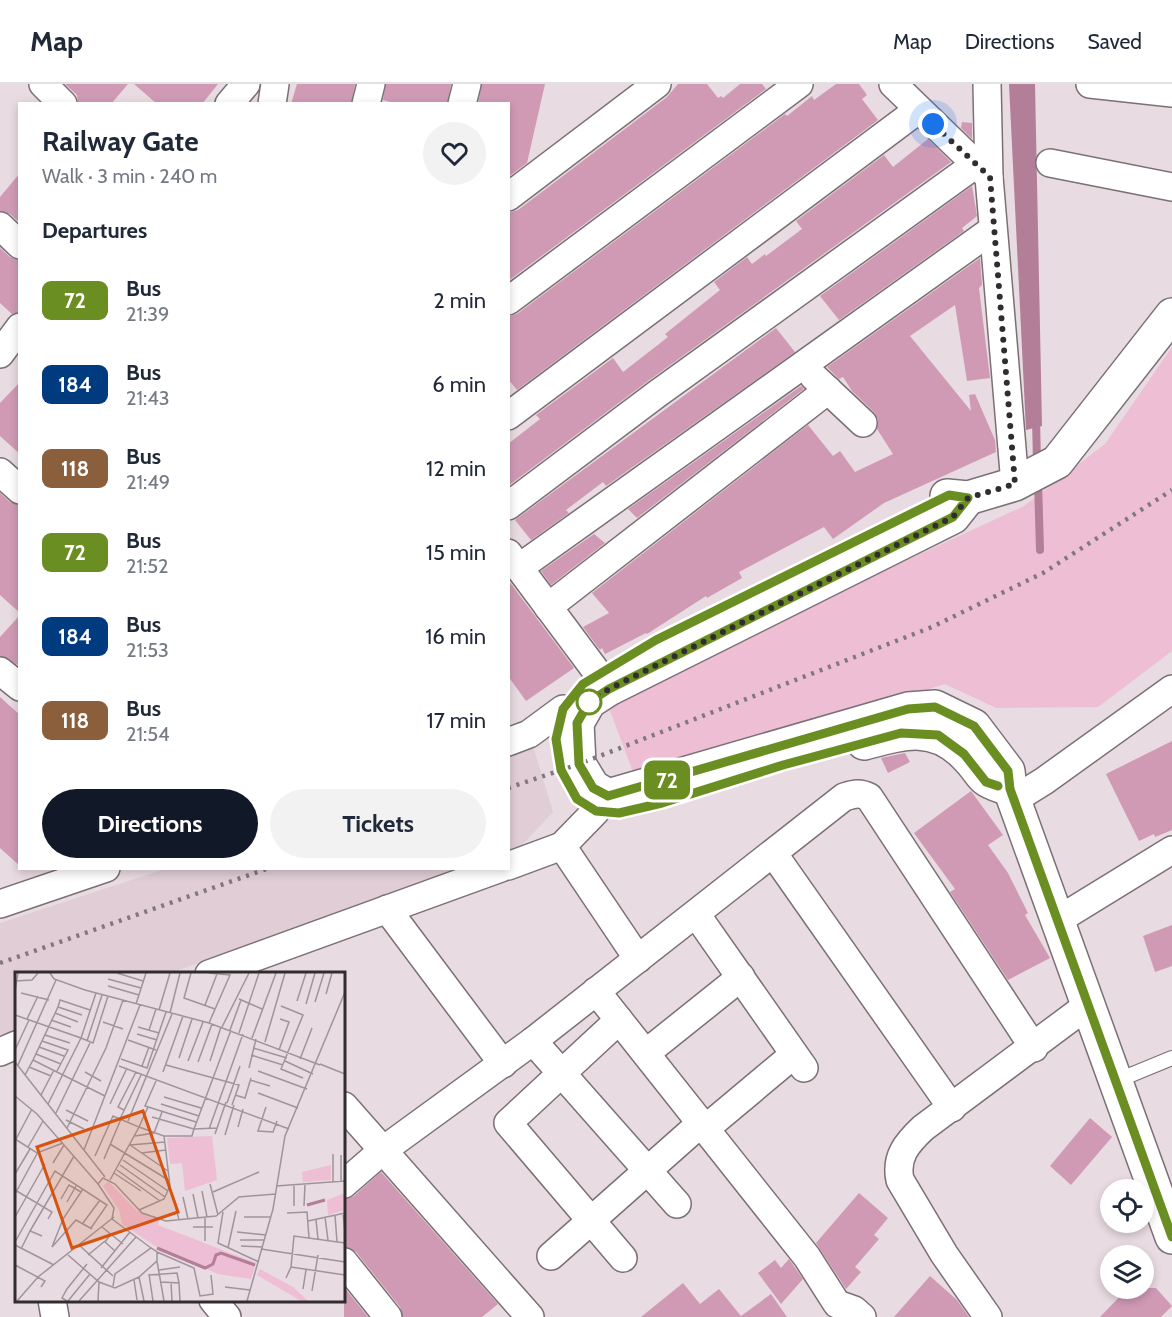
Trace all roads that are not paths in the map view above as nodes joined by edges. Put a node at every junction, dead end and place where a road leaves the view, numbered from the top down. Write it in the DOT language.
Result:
graph roads {
  1 [pos="43,84"];
  2 [pos="246,84"];
  3 [pos="275,84"];
  4 [pos="371,84"];
  5 [pos="467,84"];
  6 [pos="657,84"];
  7 [pos="799,84"];
  8 [pos="893,84"];
  9 [pos="987,84"];
  10 [pos="1090,84"];
  11 [pos="1172,93"];
  12 [pos="61,102"];
  13 [pos="231,102"];
  14 [pos="272,102"];
  15 [pos="366,102"];
  16 [pos="462,102"];
  17 [pos="918,110"];
  18 [pos="1050,163"];
  19 [pos="983,171"];
  20 [pos="1172,187"];
  21 [pos="510,195"];
  22 [pos="0,226"];
  23 [pos="992,230"];
  24 [pos="18,243"];
  25 [pos="510,300"];
  26 [pos="1172,315"];
  27 [pos="802,366"];
  28 [pos="828,390"];
  29 [pos="510,415"];
  30 [pos="863,423"];
  31 [pos="0,472"];
  32 [pos="1020,481"];
  33 [pos="18,488"];
  34 [pos="968,498"];
  35 [pos="510,504"];
  36 [pos="514,560"];
  37 [pos="548,607"];
  38 [pos="0,671"];
  39 [pos="599,675"];
  40 [pos="18,685"];
  41 [pos="1172,689"];
  42 [pos="563,709"];
  43 [pos="510,741"];
  44 [pos="1013,794"];
  45 [pos="596,811"];
  46 [pos="562,846"];
  47 [pos="773,854"];
  48 [pos="1168,861"];
  49 [pos="510,865"];
  50 [pos="100,870"];
  51 [pos="495,870"];
  52 [pos="0,904"];
  53 [pos="387,909"];
  54 [pos="696,914"];
  55 [pos="1058,920"];
  56 [pos="638,959"];
  57 [pos="222,971"];
  58 [pos="741,977"];
  59 [pos="596,992"];
  60 [pos="1088,1005"];
  61 [pos="619,1020"];
  62 [pos="533,1041"];
  63 [pos="15,1045"];
  64 [pos="1034,1048"];
  65 [pos="0,1052"];
  66 [pos="646,1053"];
  67 [pos="1172,1058"];
  68 [pos="503,1065"];
  69 [pos="561,1073"];
  70 [pos="1116,1081"];
  71 [pos="345,1107"];
  72 [pos="952,1108"];
  73 [pos="703,1126"];
  74 [pos="382,1151"];
  75 [pos="646,1172"];
  76 [pos="345,1183"];
  77 [pos="677,1204"];
  78 [pos="592,1219"];
  79 [pos="1171,1233"];
  80 [pos="551,1256"];
  81 [pos="623,1258"];
  82 [pos="345,1263"];
  83 [pos="52,1302"];
  84 [pos="215,1302"];
  85 [pos="55,1317"];
  86 [pos="227,1317"];
  87 [pos="388,1317"];
  88 [pos="530,1317"];
  89 [pos="862,1317"];
  90 [pos="988,1317"];
  1 -- 12 [label="street"];
  2 -- 13 [label="street"];
  3 -- 14 [label="street"];
  4 -- 15 [label="street"];
  5 -- 16 [label="street"];
  6 -- 21 [label="street"];
  7 -- 25 [label="street"];
  8 -- 17 [label="street"];
  9 -- 19 [label="street"];
  10 -- 11 [label="street"];
  17 -- 19 [label="street"];
  17 -- 29 [label="street"];
  18 -- 20 [label="street"];
  19 -- 23 [label="street"];
  19 -- 35 [label="street"];
  22 -- 24 [label="street"];
  23 -- 27 [label="street"];
  23 -- 32 [label="street"];
  26 -- 32 [label="street"];
  27 -- 28 [label="street"];
  27 -- 36 [label="street"];
  28 -- 30 [label="street"];
  28 -- 37 [label="street"];
  31 -- 33 [label="street"];
  32 -- 34 [label="street"];
  34 -- 39 [label="street"];
  34 -- 44 [label="street"];
  36 -- 37 [label="street"];
  37 -- 39 [label="street"];
  38 -- 40 [label="street"];
  39 -- 42 [label="street"];
  41 -- 44 [label="street"];
  42 -- 43 [label="street"];
  42 -- 45 [label="street"];
  44 -- 45 [label="street"];
  44 -- 55 [label="street"];
  45 -- 46 [label="street"];
  46 -- 49 [label="street"];
  46 -- 56 [label="street"];
  47 -- 54 [label="street"];
  47 -- 64 [label="street"];
  47 -- 72 [label="street"];
  48 -- 55 [label="street"];
  50 -- 52 [label="street"];
  51 -- 53 [label="street"];
  53 -- 57 [label="street"];
  53 -- 68 [label="street"];
  54 -- 56 [label="street"];
  54 -- 58 [label="street"];
  55 -- 60 [label="street"];
  56 -- 59 [label="street"];
  58 -- 66 [label="street"];
  58 -- 73 [label="street"];
  59 -- 61 [label="street"];
  59 -- 62 [label="street"];
  60 -- 64 [label="street"];
  60 -- 70 [label="street"];
  61 -- 66 [label="street"];
  61 -- 69 [label="street"];
  62 -- 68 [label="street"];
  62 -- 69 [label="street"];
  63 -- 65 [label="street"];
  64 -- 72 [label="street"];
  66 -- 73 [label="street"];
  67 -- 70 [label="lane"];
  68 -- 74 [label="street"];
  69 -- 75 [label="street"];
  69 -- 78 [label="street"];
  70 -- 79 [label="street"];
  71 -- 74 [label="street"];
  72 -- 90 [label="street"];
  73 -- 75 [label="street"];
  73 -- 89 [label="street"];
  74 -- 76 [label="street"];
  74 -- 88 [label="street"];
  75 -- 77 [label="street"];
  75 -- 78 [label="street"];
  78 -- 80 [label="street"];
  78 -- 81 [label="street"];
  82 -- 87 [label="street"];
  83 -- 85 [label="street"];
  84 -- 86 [label="street"];
}
